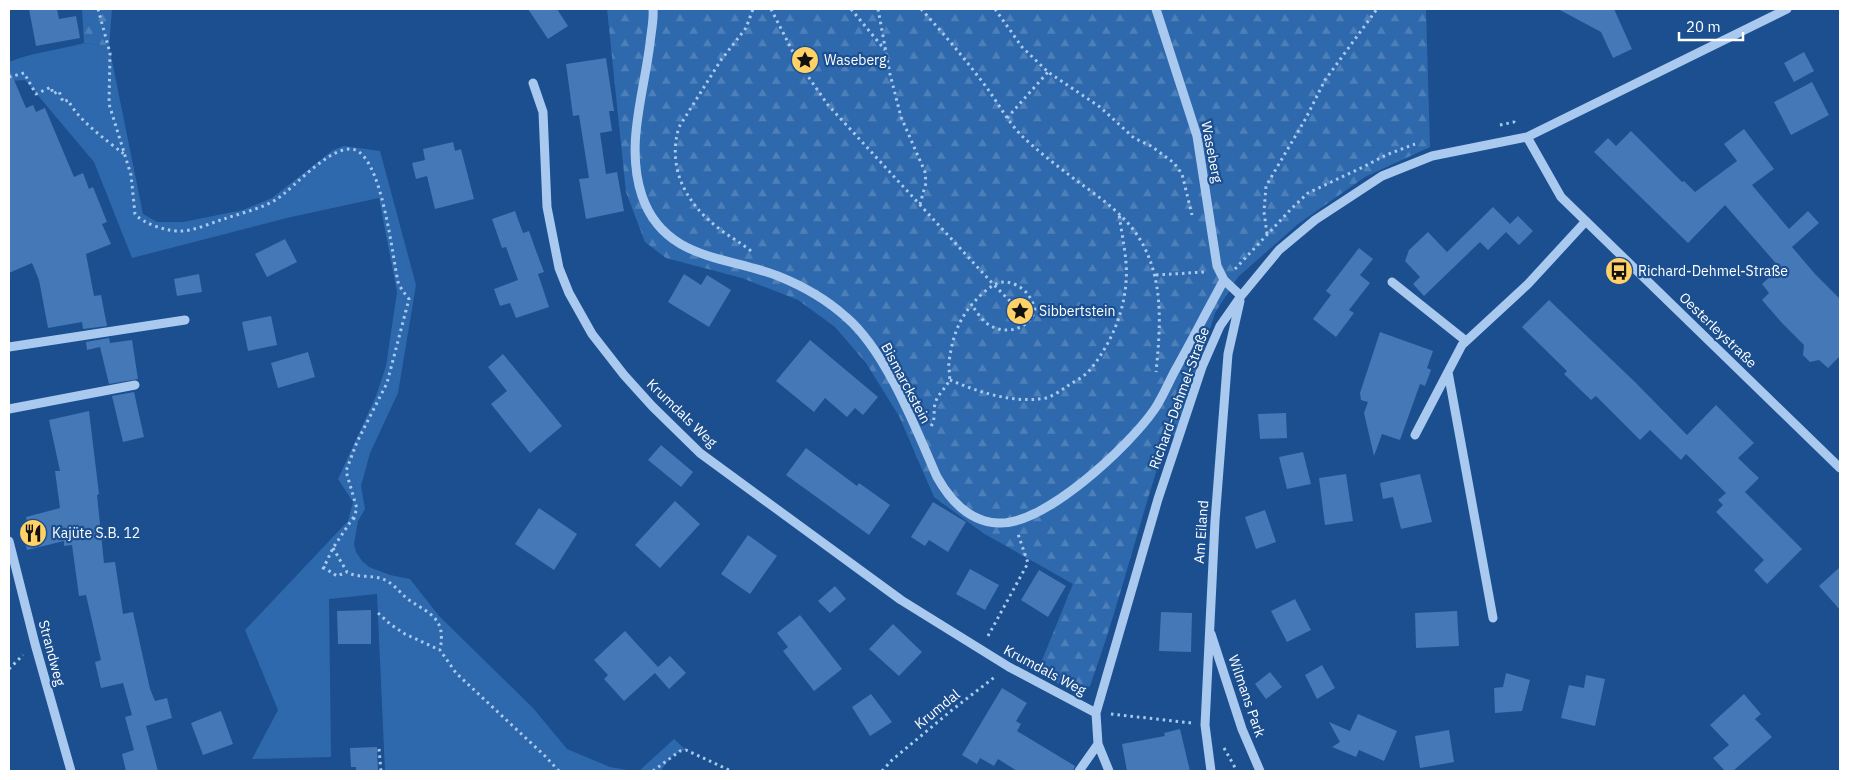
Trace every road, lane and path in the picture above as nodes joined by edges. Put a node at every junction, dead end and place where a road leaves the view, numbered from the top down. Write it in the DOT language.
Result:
graph roads {
  1 [pos="98,9"];
  2 [pos="653,9"];
  3 [pos="753,9"];
  4 [pos="771,9"];
  5 [pos="851,9"];
  6 [pos="878,9"];
  7 [pos="921,9"];
  8 [pos="995,9"];
  9 [pos="1156,9"];
  10 [pos="1377,9"];
  11 [pos="1787,9"];
  12 [pos="885,50"];
  13 [pos="1048,72"];
  14 [pos="9,77"];
  15 [pos="533,83"];
  16 [pos="1007,118"];
  17 [pos="1527,137"];
  18 [pos="125,155"];
  19 [pos="920,204"];
  20 [pos="1119,214"];
  21 [pos="1193,218"];
  22 [pos="1586,221"];
  23 [pos="1267,234"];
  24 [pos="1204,263"];
  25 [pos="763,272"];
  26 [pos="1156,275"];
  27 [pos="1224,280"];
  28 [pos="1392,282"];
  29 [pos="993,284"];
  30 [pos="1241,296"];
  31 [pos="971,304"];
  32 [pos="1020,311"];
  33 [pos="185,320"];
  34 [pos="1466,341"];
  35 [pos="9,347"];
  36 [pos="1156,372"];
  37 [pos="1448,372"];
  38 [pos="950,380"];
  39 [pos="135,385"];
  40 [pos="9,410"];
  41 [pos="1415,434"];
  42 [pos="918,435"];
  43 [pos="1840,468"];
  44 [pos="353,518"];
  45 [pos="358,521"];
  46 [pos="1014,522"];
  47 [pos="9,540"];
  48 [pos="333,548"];
  49 [pos="347,572"];
  50 [pos="378,613"];
  51 [pos="1493,618"];
  52 [pos="1209,629"];
  53 [pos="440,650"];
  54 [pos="980,650"];
  55 [pos="1009,667"];
  56 [pos="1096,713"];
  57 [pos="1205,725"];
  58 [pos="1098,744"];
  59 [pos="379,749"];
  60 [pos="70,771"];
  61 [pos="381,771"];
  62 [pos="559,771"];
  63 [pos="653,771"];
  64 [pos="732,771"];
  65 [pos="882,771"];
  66 [pos="1079,771"];
  67 [pos="1108,771"];
  68 [pos="1211,771"];
  69 [pos="1237,771"];
  70 [pos="1260,771"];
  1 -- 18 [label="path"];
  2 -- 25 [label="street, Bismarckstein"];
  3 -- 25 [label="path"];
  4 -- 19 [label="path"];
  5 -- 12 [label="path"];
  6 -- 12 [label="path"];
  7 -- 16 [label="path"];
  8 -- 13 [label="path"];
  9 -- 27 [label="street, Waseberg"];
  10 -- 23 [label="path"];
  11 -- 17 [label="street, Richard-Dehmel-Straße"];
  12 -- 19 [label="path"];
  13 -- 16 [label="path"];
  13 -- 21 [label="path"];
  14 -- 18 [label="path"];
  15 -- 54 [label="street, Krumdals Weg"];
  16 -- 20 [label="path"];
  17 -- 22 [label="street, Oesterleystraße"];
  17 -- 30 [label="street, Richard-Dehmel-Straße"];
  18 -- 44 [label="path"];
  19 -- 29 [label="path"];
  20 -- 26 [label="path"];
  20 -- 38 [label="path"];
  22 -- 34 [label="street"];
  22 -- 43 [label="street, Oesterleystraße"];
  24 -- 26 [label="path"];
  25 -- 42 [label="street, Bismarckstein"];
  26 -- 36 [label="path"];
  27 -- 30 [label="street, Waseberg"];
  27 -- 46 [label="street, Bismarckstein"];
  28 -- 34 [label="street"];
  29 -- 31 [label="path"];
  29 -- 31 [label="path"];
  29 -- 32 [label="path"];
  30 -- 52 [label="street, Am Eiland"];
  30 -- 56 [label="street, Richard-Dehmel-Straße"];
  31 -- 38 [label="path"];
  33 -- 35 [label="street"];
  34 -- 37 [label="street"];
  37 -- 41 [label="street"];
  37 -- 51 [label="street"];
  38 -- 42 [label="path"];
  39 -- 40 [label="street"];
  42 -- 46 [label="street, Bismarckstein"];
  44 -- 45 [label="path"];
  44 -- 48 [label="path"];
  46 -- 54 [label="path"];
  47 -- 60 [label="street, Strandweg"];
  48 -- 49 [label="path"];
  48 -- 49 [label="path"];
  49 -- 53 [label="path"];
  50 -- 53 [label="path"];
  52 -- 57 [label="street, Am Eiland"];
  52 -- 70 [label="street, Wilmans Park"];
  53 -- 62 [label="path"];
  54 -- 55 [label="street, Krumdals Weg"];
  55 -- 56 [label="street, Krumdals Weg"];
  55 -- 65 [label="path, Krumdal"];
  56 -- 57 [label="path"];
  56 -- 58 [label="street, Richard-Dehmel-Straße"];
  57 -- 68 [label="street, Am Eiland"];
  57 -- 69 [label="path"];
  58 -- 66 [label="street"];
  58 -- 67 [label="street, Richard-Dehmel-Straße"];
  59 -- 61 [label="path"];
  63 -- 64 [label="path"];
}
